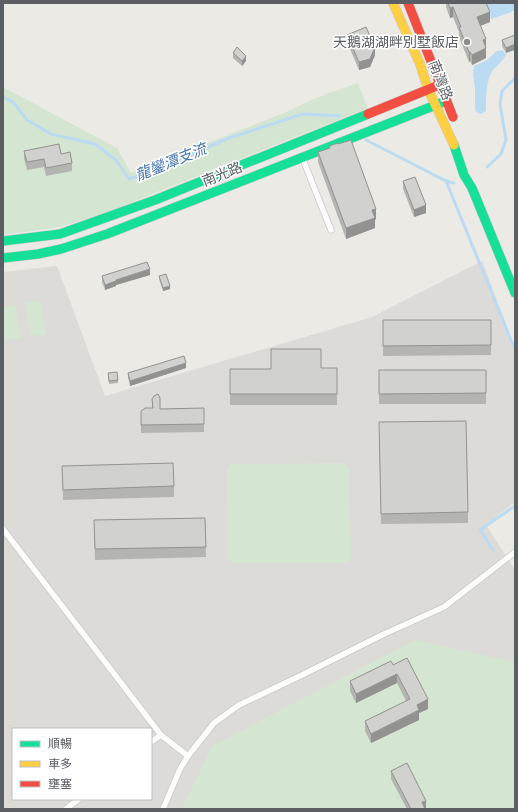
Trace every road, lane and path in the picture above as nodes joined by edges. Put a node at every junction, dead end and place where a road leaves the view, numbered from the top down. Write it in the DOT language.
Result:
graph roads {
  1 [pos="393,3"];
  2 [pos="408,3"];
  3 [pos="440,84"];
  4 [pos="428,89"];
  5 [pos="446,101"];
  6 [pos="436,106"];
  7 [pos="458,127"];
  8 [pos="302,157"];
  9 [pos="331,230"];
  10 [pos="3,241"];
  11 [pos="3,258"];
  12 [pos="515,292"];
  13 [pos="3,529"];
  14 [pos="515,552"];
  15 [pos="161,735"];
  16 [pos="152,741"];
  17 [pos="188,756"];
  18 [pos="78,800"];
  19 [pos="66,809"];
  20 [pos="163,809"];
  1 -- 4 [label="street, 南灣路"];
  2 -- 3 [label="street, 南灣路"];
  3 -- 4 [label="street, 南光路"];
  3 -- 5 [label="street, 南灣路"];
  4 -- 6 [label="street, 南灣路"];
  4 -- 10 [label="street, 南光路"];
  5 -- 6 [label="street, 南光路"];
  5 -- 7 [label="street, 南灣路"];
  6 -- 8 [label="street, 南光路"];
  6 -- 12 [label="street, 南灣路"];
  8 -- 9 [label="lane"];
  8 -- 11 [label="street, 南光路"];
  13 -- 15 [label="lane"];
  14 -- 17 [label="lane"];
  15 -- 16 [label="lane"];
  15 -- 17 [label="lane"];
  17 -- 20 [label="lane"];
  18 -- 19 [label="lane"];
}
